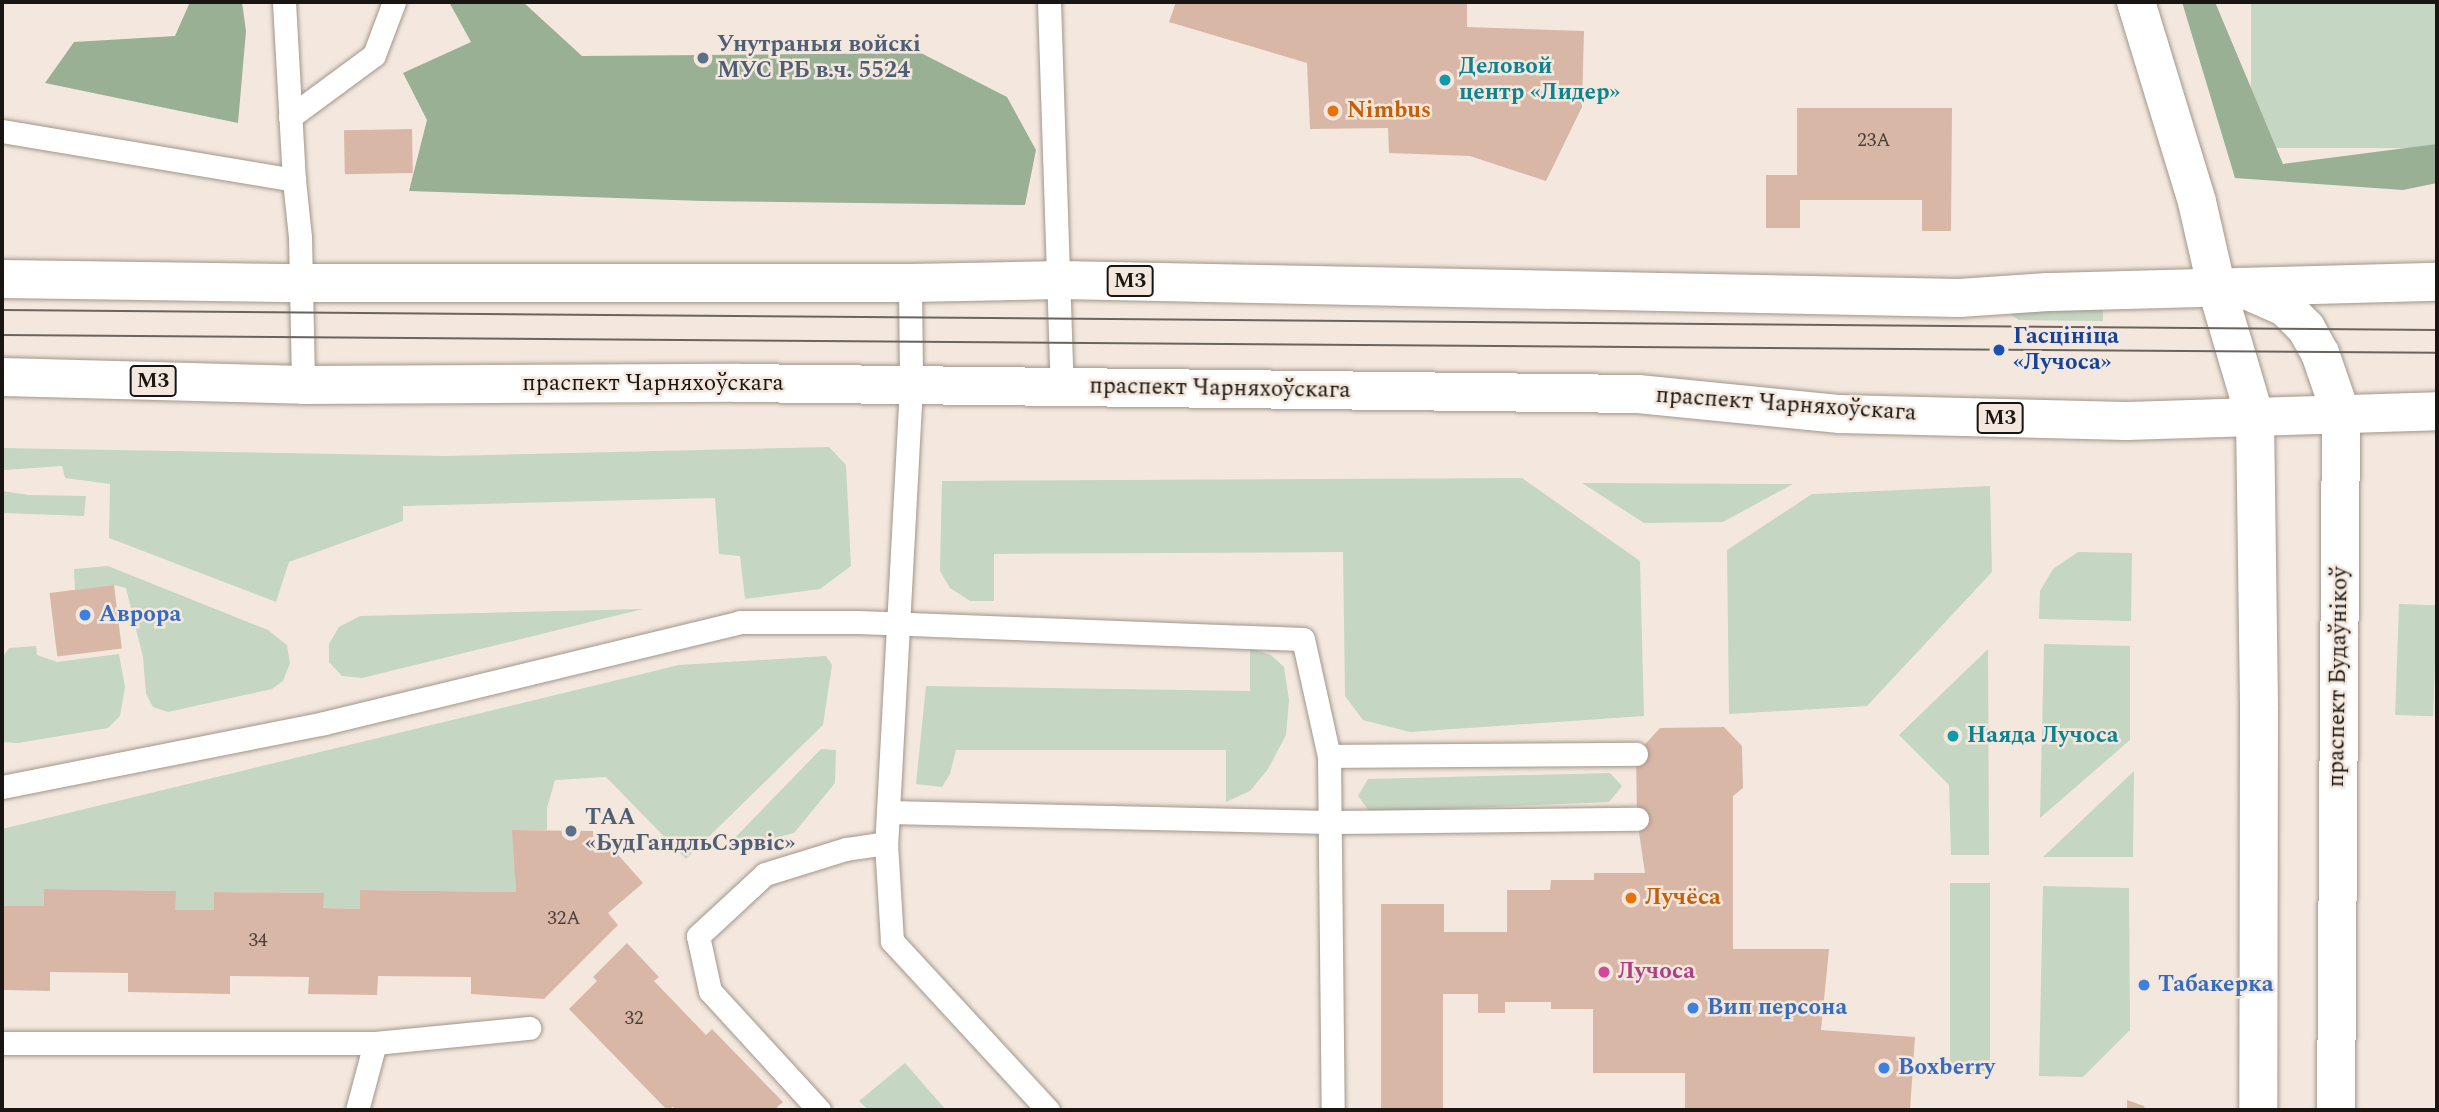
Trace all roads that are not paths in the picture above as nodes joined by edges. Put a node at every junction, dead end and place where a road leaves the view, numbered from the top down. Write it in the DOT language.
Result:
graph roads {
  1 [pos="284,2"];
  2 [pos="394,2"];
  3 [pos="1049,2"];
  4 [pos="2136,2"];
  5 [pos="290,117"];
  6 [pos="2,131"];
  7 [pos="293,180"];
  8 [pos="2,279"];
  9 [pos="1060,280"];
  10 [pos="2437,282"];
  11 [pos="300,283"];
  12 [pos="911,283"];
  13 [pos="2229,289"];
  14 [pos="2,377"];
  15 [pos="303,385"];
  16 [pos="911,386"];
  17 [pos="1062,387"];
  18 [pos="2437,411"];
  19 [pos="2341,414"];
  20 [pos="2255,417"];
  21 [pos="898,625"];
  22 [pos="1636,754"];
  23 [pos="1329,756"];
  24 [pos="2,787"];
  25 [pos="888,812"];
  26 [pos="1637,819"];
  27 [pos="1330,822"];
  28 [pos="886,842"];
  29 [pos="529,1028"];
  30 [pos="375,1043"];
  31 [pos="2,1044"];
  32 [pos="357,1110"];
  33 [pos="819,1110"];
  34 [pos="1048,1110"];
  35 [pos="1333,1110"];
  36 [pos="2258,1110"];
  37 [pos="2336,1110"];
  1 -- 5 [label="lane"];
  2 -- 5 [label="lane"];
  3 -- 9 [label="lane"];
  4 -- 13 [label="main road"];
  5 -- 7 [label="lane"];
  6 -- 7 [label="lane"];
  7 -- 11 [label="lane"];
  8 -- 11 [label="main road, М3"];
  9 -- 12 [label="main road, М3"];
  9 -- 13 [label="main road, М3"];
  9 -- 17 [label="lane"];
  10 -- 13 [label="main road, М3"];
  11 -- 12 [label="main road, М3"];
  11 -- 15 [label="lane"];
  12 -- 16 [label="lane"];
  13 -- 19 [label="main road, праспект Будаўнікоў"];
  13 -- 20 [label="main road"];
  14 -- 15 [label="main road, праспект Чарняхоўскага / М3"];
  15 -- 16 [label="main road, праспект Чарняхоўскага / М3"];
  16 -- 17 [label="main road, праспект Чарняхоўскага / М3"];
  16 -- 21 [label="lane"];
  17 -- 20 [label="main road, праспект Чарняхоўскага / М3"];
  18 -- 19 [label="main road, праспект Чарняхоўскага / М3"];
  19 -- 20 [label="main road, праспект Чарняхоўскага / М3"];
  19 -- 37 [label="main road, праспект Будаўнікоў"];
  20 -- 36 [label="main road"];
  21 -- 23 [label="lane"];
  21 -- 24 [label="lane"];
  21 -- 25 [label="lane"];
  22 -- 23 [label="lane"];
  23 -- 27 [label="lane"];
  25 -- 27 [label="lane"];
  25 -- 28 [label="lane"];
  26 -- 27 [label="lane"];
  27 -- 35 [label="lane"];
  28 -- 33 [label="lane"];
  28 -- 34 [label="lane"];
  29 -- 30 [label="lane"];
  30 -- 31 [label="lane"];
  30 -- 32 [label="lane"];
}
